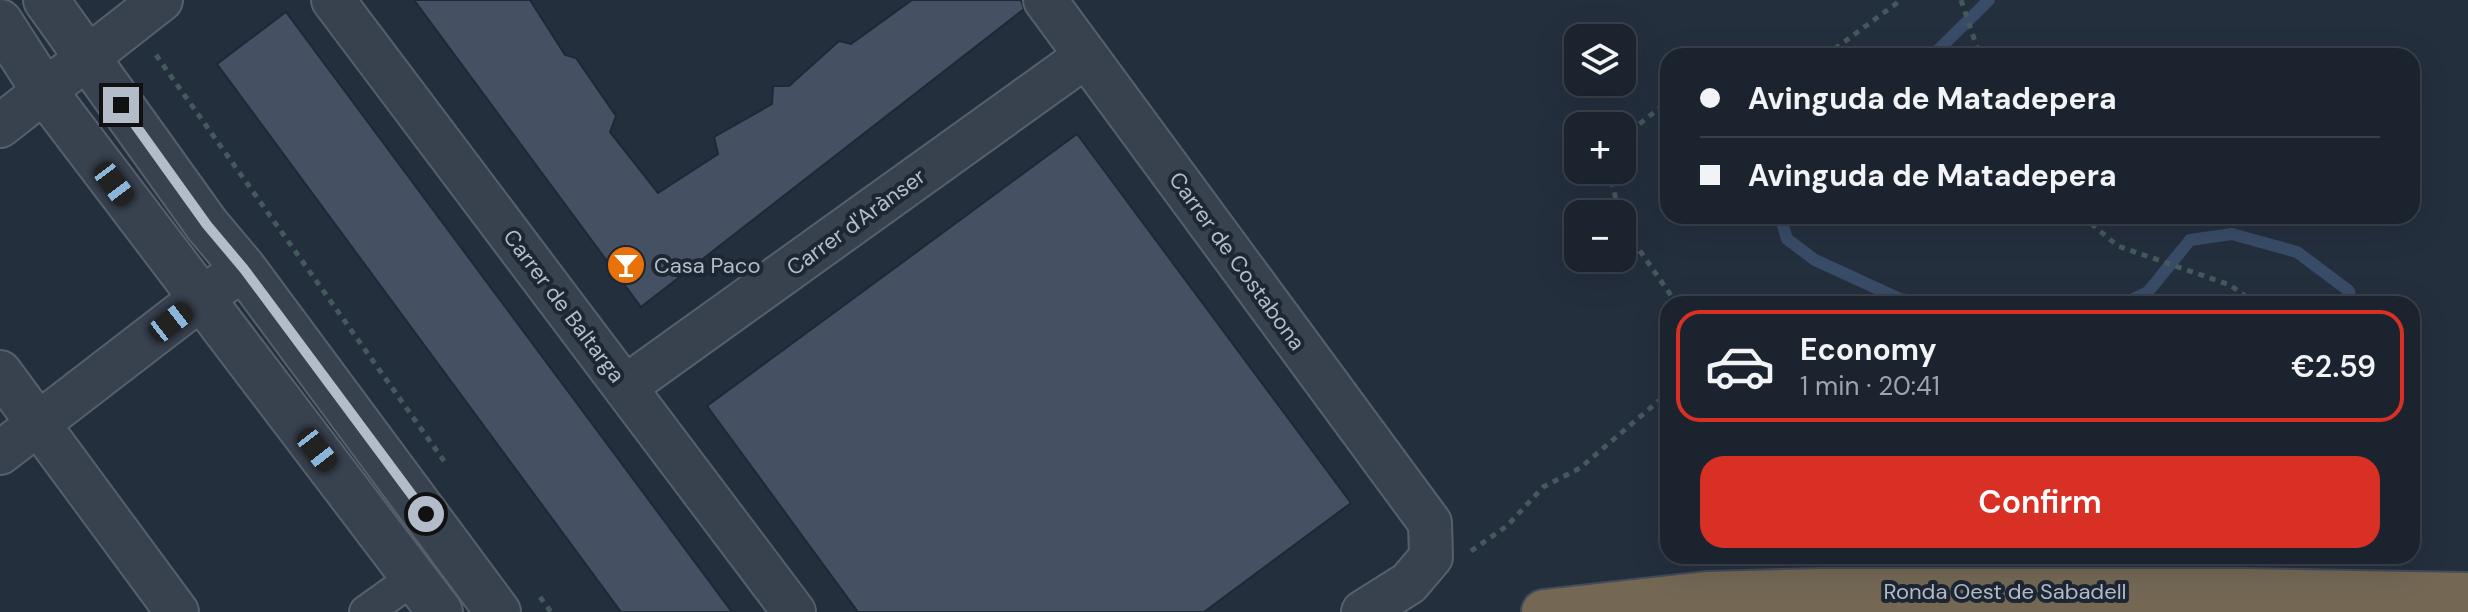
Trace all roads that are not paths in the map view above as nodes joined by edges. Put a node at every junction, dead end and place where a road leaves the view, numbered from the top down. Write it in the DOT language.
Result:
graph roads {
  1 [pos="46,0"];
  2 [pos="333,0"];
  3 [pos="1045,0"];
  4 [pos="147,11"];
  5 [pos="0,22"];
  6 [pos="1086,56"];
  7 [pos="86,57"];
  8 [pos="45,92"];
  9 [pos="0,126"];
  10 [pos="244,269"];
  11 [pos="200,299"];
  12 [pos="0,372"];
  13 [pos="625,387"];
  14 [pos="40,424"];
  15 [pos="0,453"];
  16 [pos="415,577"];
  17 [pos="2468,595"];
  18 [pos="177,612"];
  19 [pos="366,612"];
  20 [pos="440,612"];
  21 [pos="498,612"];
  22 [pos="794,612"];
  23 [pos="1363,612"];
  24 [pos="1544,612"];
  1 -- 7 [label="street"];
  2 -- 13 [label="street, Carrer de Baltarga"];
  3 -- 6 [label="street, Carrer de Costabona"];
  4 -- 7 [label="street"];
  5 -- 8 [label="street"];
  6 -- 13 [label="street, Carrer d'Arànser"];
  6 -- 23 [label="street, Carrer de Costabona"];
  7 -- 8 [label="street"];
  7 -- 10 [label="street"];
  8 -- 9 [label="street"];
  8 -- 11 [label="street"];
  10 -- 11 [label="street"];
  10 -- 21 [label="street"];
  11 -- 14 [label="street"];
  11 -- 16 [label="street"];
  12 -- 14 [label="street"];
  13 -- 22 [label="street, Carrer de Baltarga"];
  14 -- 15 [label="street"];
  14 -- 18 [label="street"];
  16 -- 19 [label="street"];
  16 -- 20 [label="street"];
  17 -- 24 [label="highway, Ronda Oest de Sabadell"];
}
